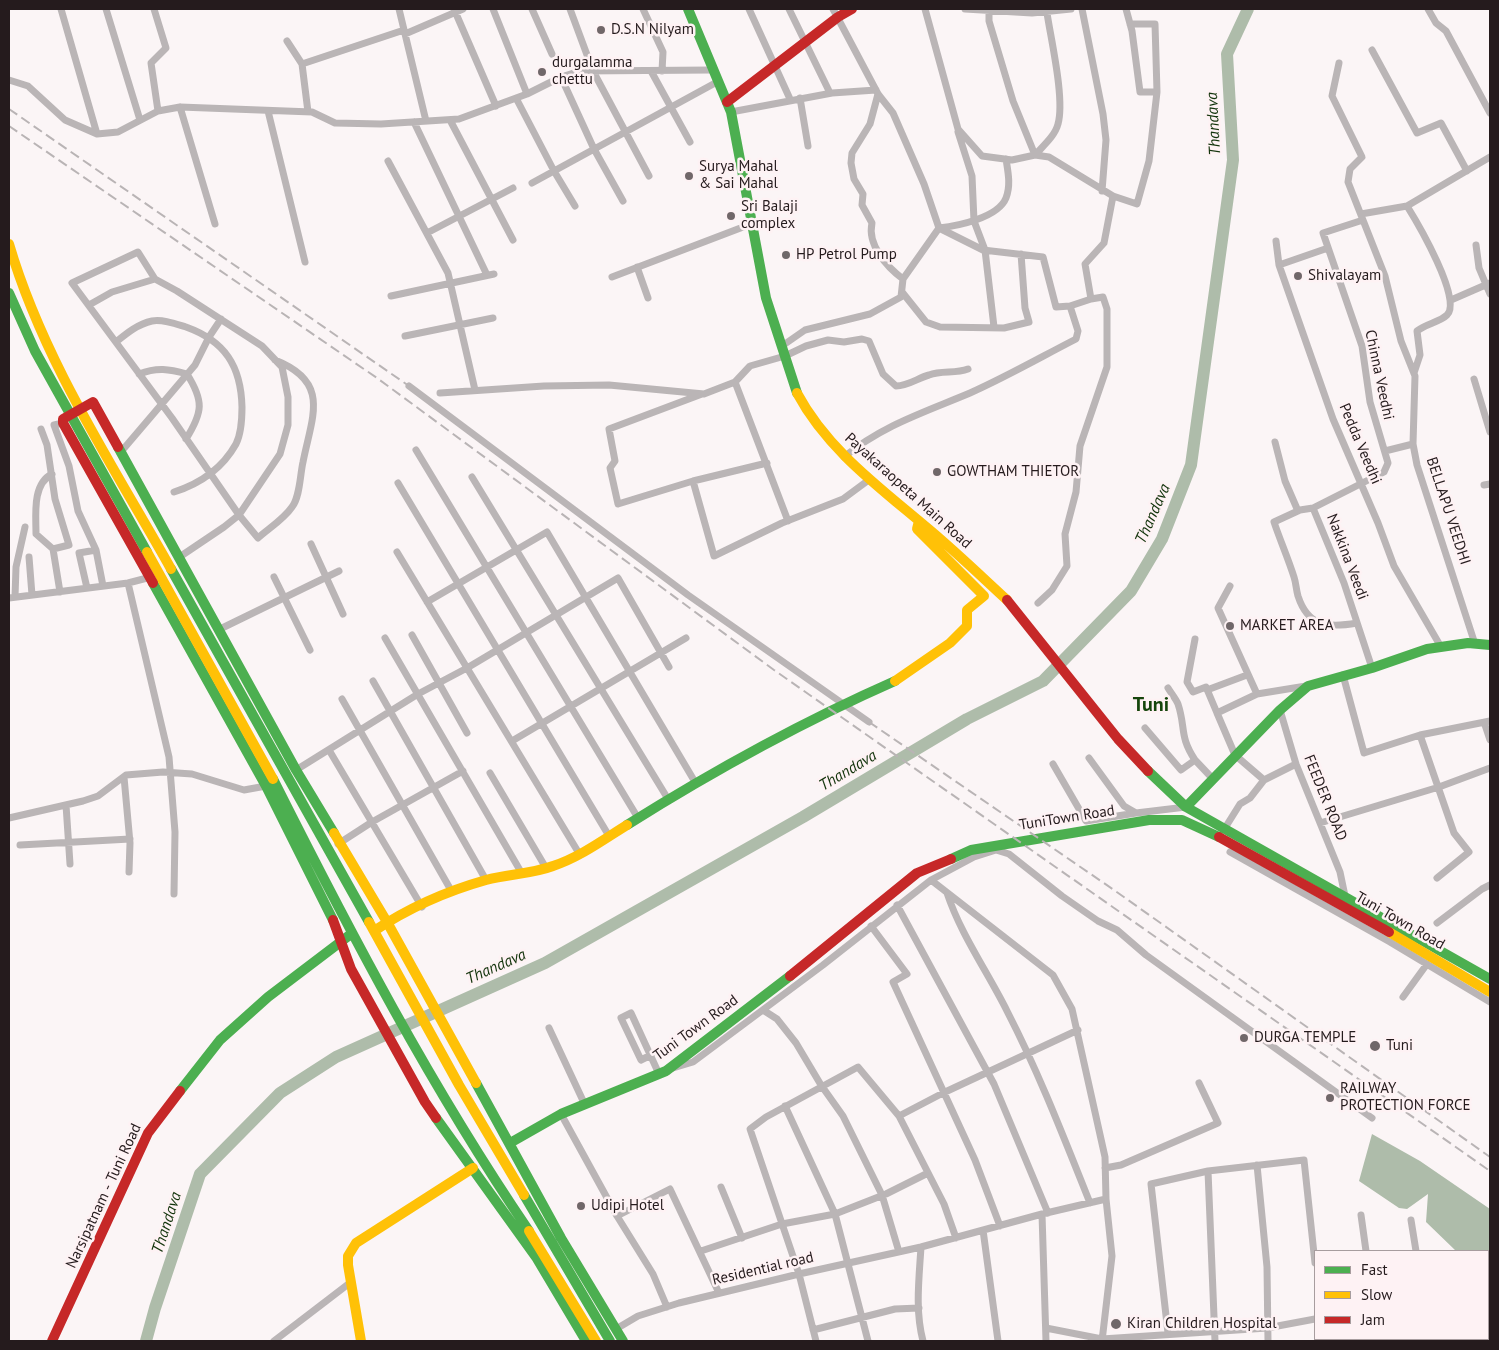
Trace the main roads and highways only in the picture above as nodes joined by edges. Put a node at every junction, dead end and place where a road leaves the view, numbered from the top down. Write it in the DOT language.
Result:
graph roads {
  1 [pos="688,9"];
  2 [pos="852,9"];
  3 [pos="835,13"];
  4 [pos="728,107"];
  5 [pos="9,244"];
  6 [pos="10,299"];
  7 [pos="919,521"];
  8 [pos="1490,645"];
  9 [pos="1186,807"];
  10 [pos="1293,877"];
  11 [pos="387,922"];
  12 [pos="855,923"];
  13 [pos="374,931"];
  14 [pos="351,934"];
  15 [pos="342,940"];
  16 [pos="1490,979"];
  17 [pos="1490,992"];
  18 [pos="510,1143"];
  19 [pos="473,1168"];
  20 [pos="52,1341"];
  21 [pos="361,1341"];
  22 [pos="586,1341"];
  23 [pos="596,1341"];
  24 [pos="610,1341"];
  25 [pos="623,1341"];
  1 -- 4 [label="main road, Payakaraopeta Main Road"];
  2 -- 3 [label="main road"];
  3 -- 4 [label="main road"];
  4 -- 7 [label="main road, Payakaraopeta Main Road"];
  5 -- 13 [label="main road"];
  6 -- 14 [label="main road"];
  7 -- 9 [label="main road, Payakaraopeta Main Road"];
  7 -- 11 [label="main road"];
  8 -- 9 [label="main road"];
  9 -- 16 [label="main road, Payakaraopeta Main Road"];
  10 -- 12 [label="main road, TuniTown Road"];
  10 -- 17 [label="main road, Tuni Town Road"];
  11 -- 13 [label="main road"];
  11 -- 15 [label="main road"];
  11 -- 18 [label="main road"];
  12 -- 18 [label="main road, Tuni Town Road"];
  13 -- 24 [label="main road"];
  14 -- 15 [label="main road, Narsipatnam - Tuni Road"];
  14 -- 23 [label="main road"];
  15 -- 19 [label="main road"];
  15 -- 20 [label="main road, Narsipatnam - Tuni Road"];
  18 -- 25 [label="main road"];
  19 -- 21 [label="main road"];
  19 -- 22 [label="main road"];
}
